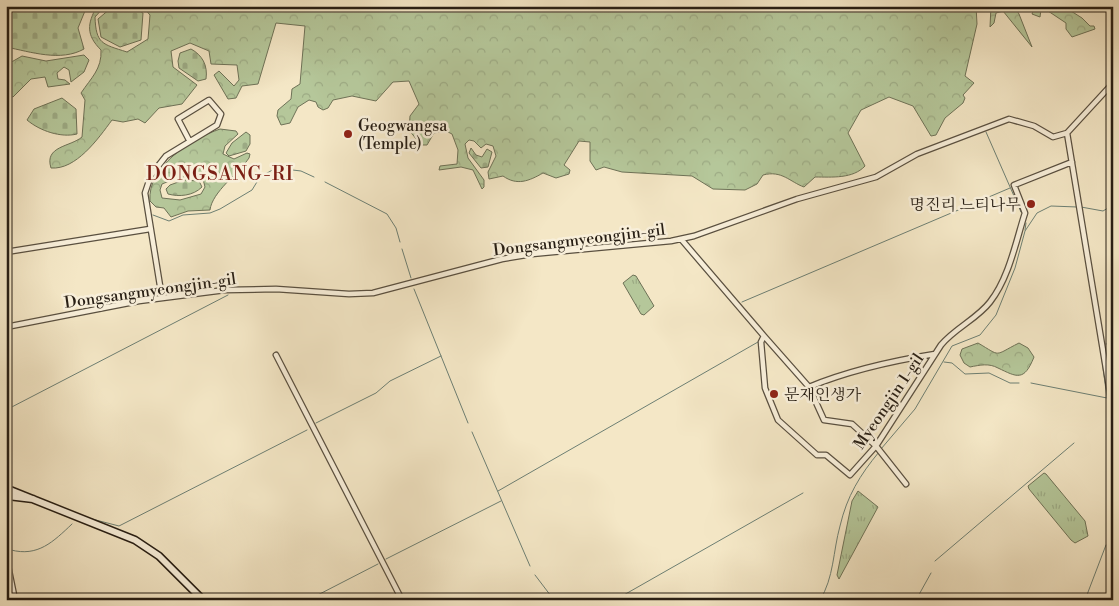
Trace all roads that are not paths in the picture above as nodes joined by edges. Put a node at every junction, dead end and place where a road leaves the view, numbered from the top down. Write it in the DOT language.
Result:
graph roads {
  1 [pos="1113,83"];
  2 [pos="1067,133"];
  3 [pos="189,140"];
  4 [pos="1072,162"];
  5 [pos="150,229"];
  6 [pos="682,239"];
  7 [pos="6,252"];
  8 [pos="162,298"];
  9 [pos="6,327"];
  10 [pos="764,336"];
  11 [pos="935,354"];
  12 [pos="276,355"];
  13 [pos="809,387"];
  14 [pos="1111,390"];
  15 [pos="876,446"];
  16 [pos="906,484"];
  17 [pos="9,491"];
  18 [pos="6,556"];
  19 [pos="15,600"];
  20 [pos="203,600"];
  21 [pos="402,600"];
  1 -- 2 [label="street"];
  2 -- 4 [label="street"];
  2 -- 6 [label="street, Dongsangmyeongjin-gil"];
  3 -- 3 [label="street"];
  3 -- 5 [label="street"];
  4 -- 11 [label="street, Myeongjin 1-gil"];
  4 -- 14 [label="street"];
  5 -- 7 [label="street"];
  5 -- 8 [label="street"];
  6 -- 8 [label="street, Dongsangmyeongjin-gil"];
  6 -- 10 [label="street"];
  8 -- 9 [label="street, Dongsangmyeongjin-gil"];
  10 -- 13 [label="street"];
  10 -- 15 [label="street, Myeongjin 1-gil"];
  11 -- 13 [label="street"];
  11 -- 15 [label="street, Myeongjin 1-gil"];
  12 -- 21 [label="street"];
  13 -- 15 [label="street"];
  15 -- 16 [label="street"];
  17 -- 20 [label="main road"];
  18 -- 19 [label="street"];
}
